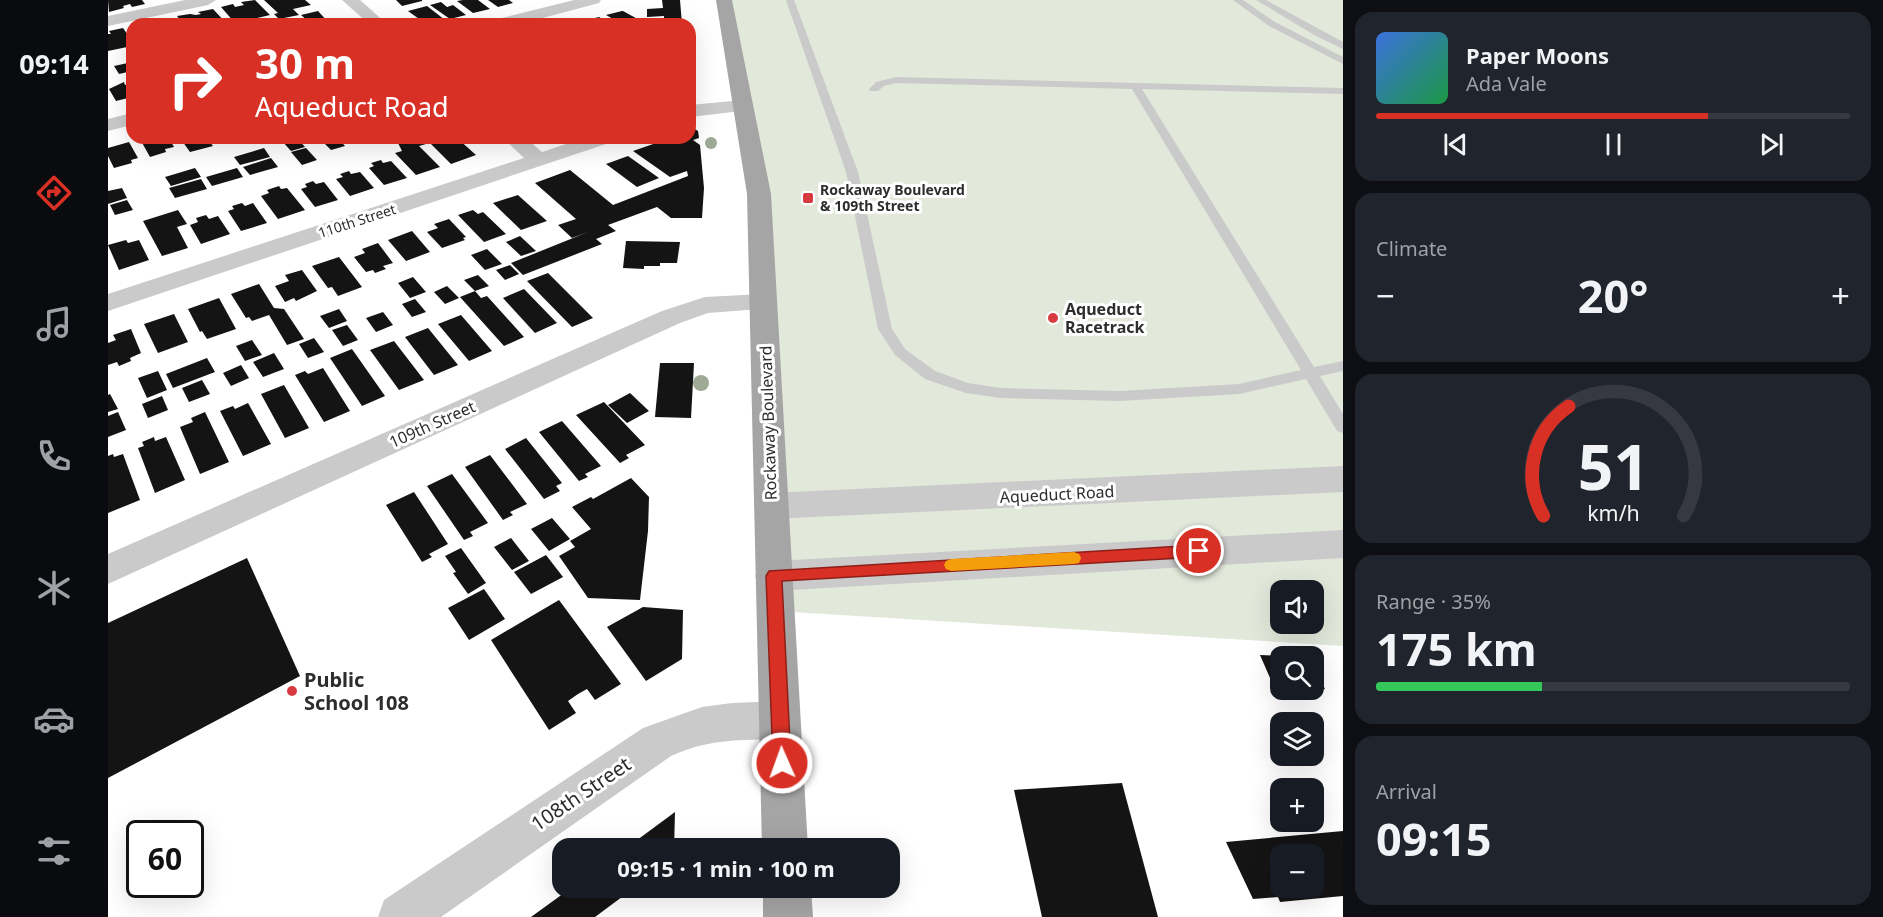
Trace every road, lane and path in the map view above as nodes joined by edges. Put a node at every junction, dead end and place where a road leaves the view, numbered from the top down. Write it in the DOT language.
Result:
graph roads {
  1 [pos="208,0"];
  2 [pos="350,0"];
  3 [pos="593,0"];
  4 [pos="724,0"];
  5 [pos="790,0"];
  6 [pos="1237,0"];
  7 [pos="1260,0"];
  8 [pos="372,18"];
  9 [pos="523,18"];
  10 [pos="108,21"];
  11 [pos="1343,46"];
  12 [pos="1343,61"];
  13 [pos="1136,87"];
  14 [pos="874,89"];
  15 [pos="1343,91"];
  16 [pos="744,106"];
  17 [pos="696,110"];
  18 [pos="126,120"];
  19 [pos="108,125"];
  20 [pos="520,144"];
  21 [pos="587,144"];
  22 [pos="539,160"];
  23 [pos="763,302"];
  24 [pos="108,303"];
  25 [pos="1343,366"];
  26 [pos="1310,374"];
  27 [pos="1343,428"];
  28 [pos="1343,479"];
  29 [pos="771,506"];
  30 [pos="1343,544"];
  31 [pos="108,570"];
  32 [pos="774,576"];
  33 [pos="780,720"];
  34 [pos="785,838"];
  35 [pos="787,898"];
  36 [pos="401,917"];
  37 [pos="788,917"];
  1 -- 10 [label="street"];
  2 -- 8 [label="street"];
  3 -- 9 [label="street"];
  4 -- 16 [label="main road, Rockaway Boulevard"];
  5 -- 26 [label="lane"];
  6 -- 12 [label="lane"];
  7 -- 11 [label="lane"];
  13 -- 14 [label="lane"];
  13 -- 15 [label="lane"];
  13 -- 26 [label="lane"];
  16 -- 17 [label="street"];
  16 -- 23 [label="main road, Rockaway Boulevard"];
  18 -- 19 [label="street"];
  20 -- 22 [label="street"];
  21 -- 22 [label="street, 110th Street"];
  22 -- 24 [label="street, 110th Street"];
  23 -- 29 [label="main road, Rockaway Boulevard"];
  23 -- 31 [label="street, 109th Street"];
  25 -- 26 [label="lane"];
  26 -- 27 [label="lane"];
  28 -- 29 [label="street, Aqueduct Road"];
  29 -- 32 [label="main road, Rockaway Boulevard"];
  30 -- 32 [label="street"];
  32 -- 33 [label="main road, Rockaway Boulevard"];
  33 -- 34 [label="main road, Rockaway Boulevard"];
  33 -- 36 [label="street, 108th Street"];
  35 -- 37 [label="main road"];
}
